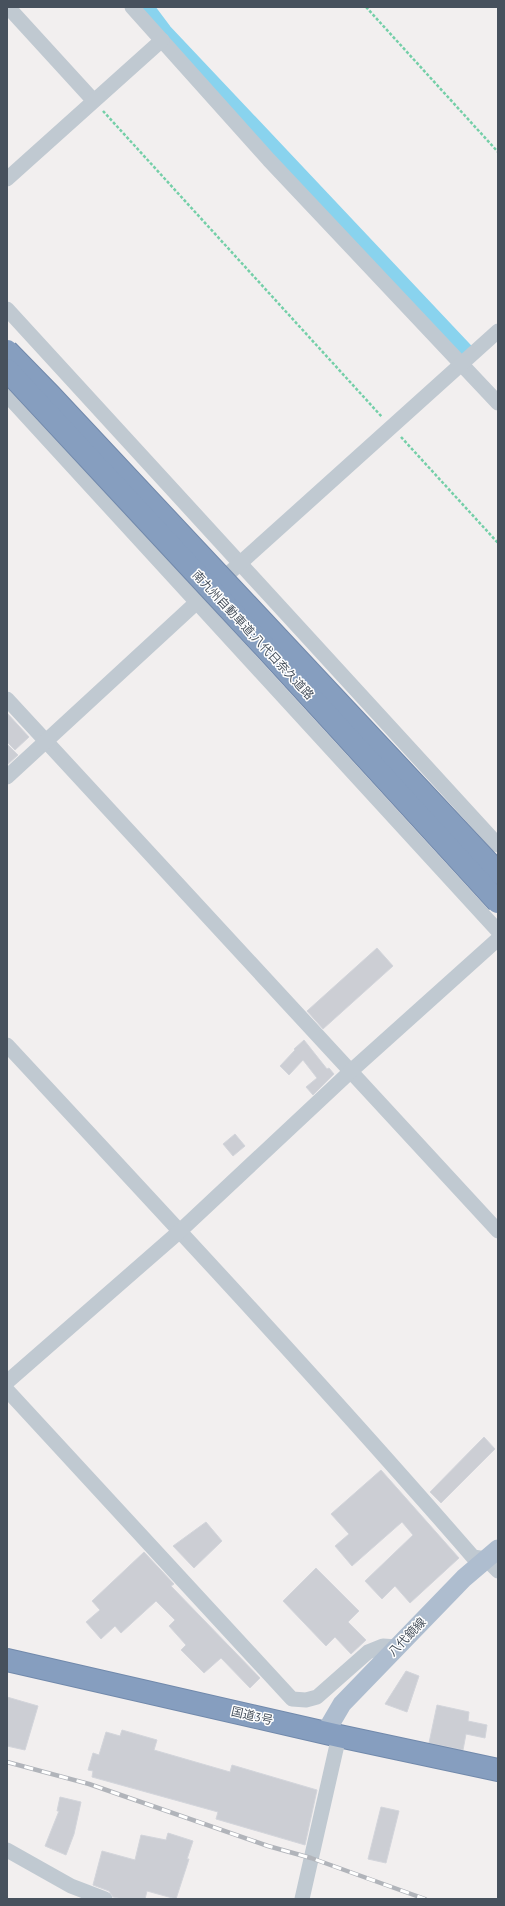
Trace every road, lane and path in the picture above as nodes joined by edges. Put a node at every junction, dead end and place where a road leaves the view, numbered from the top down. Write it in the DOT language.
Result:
graph roads {
  1 [pos="8,7"];
  2 [pos="132,7"];
  3 [pos="366,7"];
  4 [pos="162,40"];
  5 [pos="93,100"];
  6 [pos="498,152"];
  7 [pos="7,179"];
  8 [pos="7,309"];
  9 [pos="498,331"];
  10 [pos="7,351"];
  11 [pos="461,365"];
  12 [pos="7,370"];
  13 [pos="7,395"];
  14 [pos="498,403"];
  15 [pos="391,427"];
  16 [pos="498,543"];
  17 [pos="240,563"];
  18 [pos="197,602"];
  19 [pos="7,699"];
  20 [pos="45,741"];
  21 [pos="7,777"];
  22 [pos="498,845"];
  23 [pos="498,873"];
  24 [pos="498,902"];
  25 [pos="498,931"];
  26 [pos="498,939"];
  27 [pos="7,1045"];
  28 [pos="351,1071"];
  29 [pos="498,1230"];
  30 [pos="180,1231"];
  31 [pos="7,1382"];
  32 [pos="7,1390"];
  33 [pos="494,1560"];
  34 [pos="397,1647"];
  35 [pos="7,1660"];
  36 [pos="332,1735"];
  37 [pos="498,1770"];
  38 [pos="7,1850"];
  39 [pos="105,1899"];
  40 [pos="302,1899"];
  1 -- 5 [label="street"];
  2 -- 4 [label="street"];
  3 -- 6 [label="path"];
  4 -- 5 [label="street"];
  4 -- 11 [label="street"];
  5 -- 7 [label="street"];
  5 -- 15 [label="path"];
  8 -- 17 [label="street"];
  9 -- 11 [label="street"];
  10 -- 23 [label="highway, 南九州自動車道;八代日奈久道路, bridge"];
  11 -- 14 [label="street"];
  11 -- 15 [label="street"];
  12 -- 24 [label="highway, 南九州自動車道;八代日奈久道路, bridge"];
  13 -- 18 [label="street"];
  15 -- 16 [label="path"];
  15 -- 17 [label="street"];
  17 -- 18 [label="street"];
  17 -- 22 [label="street"];
  18 -- 20 [label="street"];
  18 -- 25 [label="street"];
  19 -- 20 [label="street"];
  20 -- 21 [label="street"];
  20 -- 28 [label="street"];
  26 -- 28 [label="street"];
  27 -- 30 [label="street"];
  28 -- 29 [label="street"];
  28 -- 30 [label="street"];
  30 -- 31 [label="street"];
  30 -- 33 [label="street"];
  32 -- 34 [label="street"];
  33 -- 34 [label="main road, 八代鏡線"];
  34 -- 36 [label="main road, 八代鏡線"];
  35 -- 36 [label="highway, 国道3号"];
  36 -- 37 [label="highway, 国道3号"];
  36 -- 40 [label="street"];
  38 -- 39 [label="street"];
}
